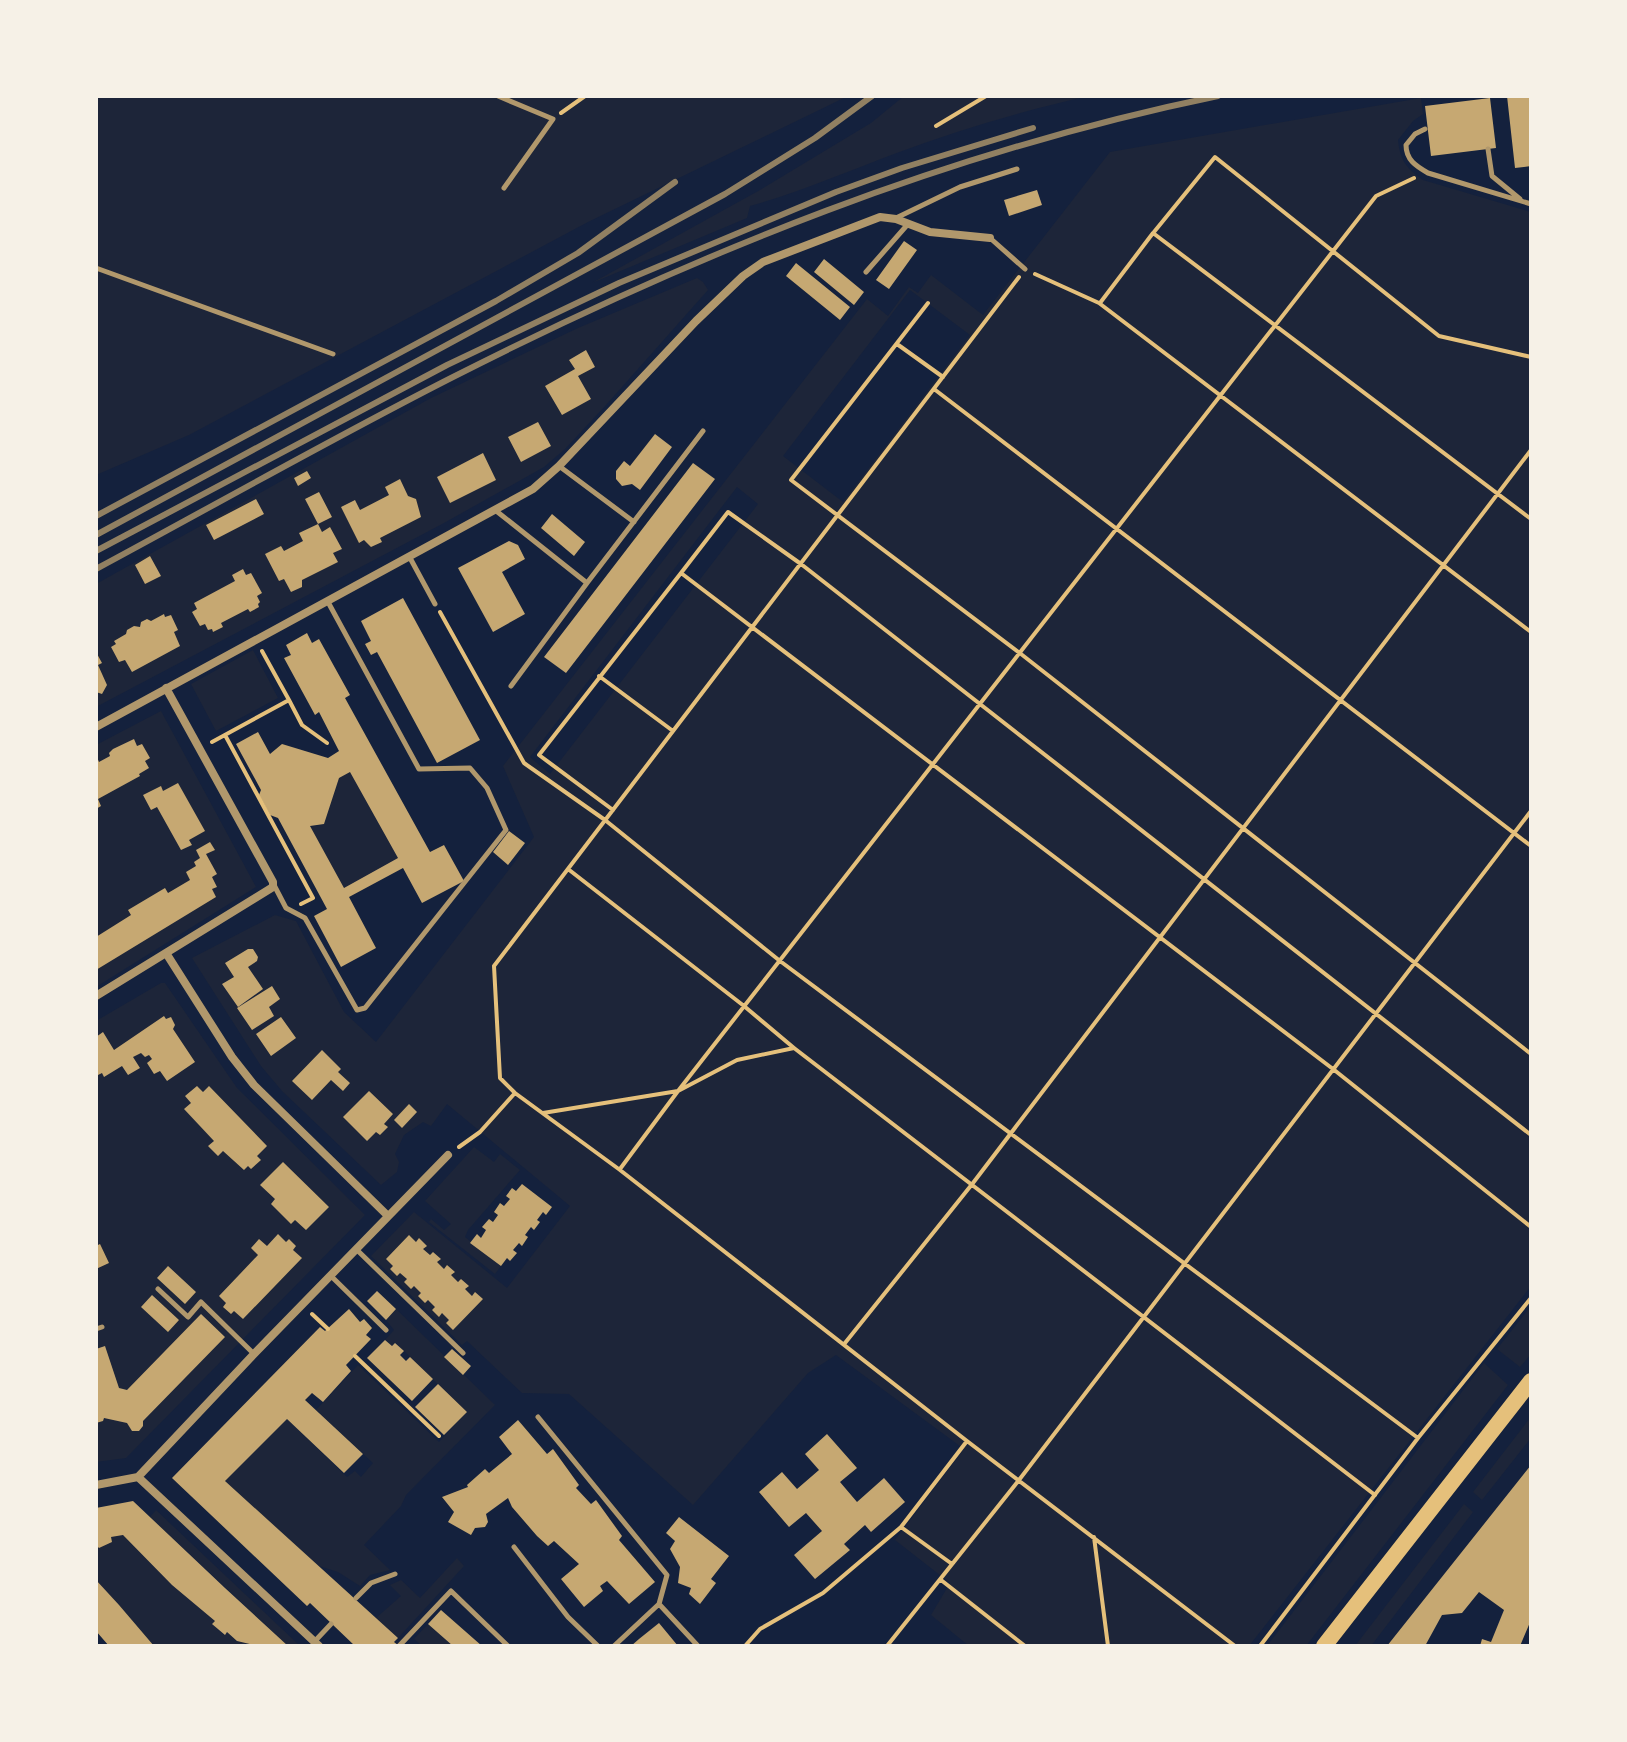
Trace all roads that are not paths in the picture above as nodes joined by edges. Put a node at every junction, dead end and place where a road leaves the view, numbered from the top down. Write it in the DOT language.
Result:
graph roads {
  1 [pos="498,96"];
  2 [pos="1425,129"];
  3 [pos="1488,149"];
  4 [pos="1017,169"];
  5 [pos="504,188"];
  6 [pos="1523,201"];
  7 [pos="1531,204"];
  8 [pos="896,219"];
  9 [pos="909,223"];
  10 [pos="990,238"];
  11 [pos="96,268"];
  12 [pos="1025,269"];
  13 [pos="866,272"];
  14 [pos="333,354"];
  15 [pos="703,431"];
  16 [pos="559,466"];
  17 [pos="495,510"];
  18 [pos="634,522"];
  19 [pos="409,556"];
  20 [pos="587,583"];
  21 [pos="328,601"];
  22 [pos="435,604"];
  23 [pos="511,686"];
  24 [pos="166,688"];
  25 [pos="96,727"];
  26 [pos="273,882"];
  27 [pos="166,953"];
  28 [pos="96,996"];
  29 [pos="448,1155"];
  30 [pos="387,1215"];
  31 [pos="355,1248"];
  32 [pos="330,1275"];
  33 [pos="158,1289"];
  34 [pos="386,1330"];
  35 [pos="463,1353"];
  36 [pos="254,1354"];
  37 [pos="1531,1381"];
  38 [pos="538,1417"];
  39 [pos="138,1477"];
  40 [pos="96,1485"];
  41 [pos="514,1547"];
  42 [pos="395,1574"];
  43 [pos="356,1598"];
  44 [pos="659,1604"];
  45 [pos="331,1624"];
  46 [pos="316,1644"];
  47 [pos="399,1646"];
  48 [pos="508,1646"];
  49 [pos="598,1646"];
  50 [pos="614,1646"];
  51 [pos="698,1646"];
  52 [pos="1324,1646"];
  1 -- 5 [label="lane"];
  2 -- 6 [label="lane"];
  3 -- 6 [label="lane"];
  4 -- 8 [label="lane"];
  6 -- 7 [label="lane"];
  8 -- 9 [label="street"];
  8 -- 16 [label="street"];
  9 -- 10 [label="street"];
  9 -- 13 [label="lane"];
  10 -- 12 [label="lane"];
  11 -- 14 [label="lane"];
  15 -- 18 [label="lane"];
  16 -- 17 [label="street"];
  16 -- 18 [label="lane"];
  17 -- 19 [label="street"];
  17 -- 20 [label="lane"];
  18 -- 20 [label="lane"];
  19 -- 21 [label="street"];
  19 -- 22 [label="lane"];
  20 -- 23 [label="lane"];
  21 -- 24 [label="street"];
  21 -- 26 [label="lane"];
  24 -- 25 [label="street"];
  24 -- 26 [label="street"];
  26 -- 27 [label="street"];
  27 -- 28 [label="street"];
  27 -- 30 [label="street"];
  29 -- 30 [label="street"];
  30 -- 31 [label="street"];
  31 -- 32 [label="street"];
  31 -- 35 [label="lane"];
  32 -- 34 [label="lane"];
  32 -- 36 [label="street"];
  33 -- 36 [label="lane"];
  36 -- 39 [label="street"];
  37 -- 52 [label="main road"];
  38 -- 44 [label="lane"];
  39 -- 40 [label="street"];
  39 -- 46 [label="street"];
  41 -- 49 [label="lane"];
  42 -- 43 [label="lane"];
  44 -- 50 [label="lane"];
  44 -- 51 [label="lane"];
  45 -- 46 [label="lane"];
  47 -- 48 [label="lane"];
}
